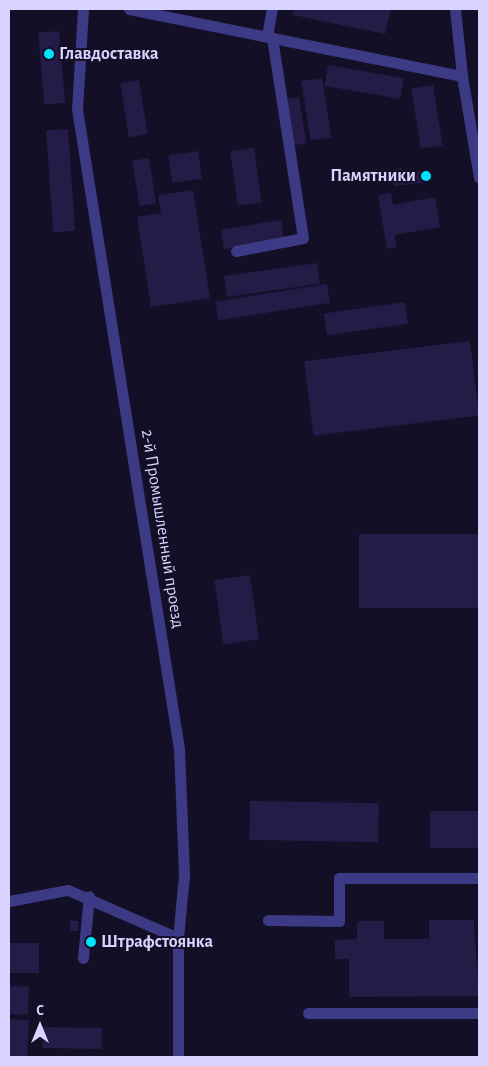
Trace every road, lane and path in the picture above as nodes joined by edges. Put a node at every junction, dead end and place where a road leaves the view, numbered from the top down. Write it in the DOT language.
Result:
graph roads {
  1 [pos="83,9"];
  2 [pos="128,9"];
  3 [pos="272,9"];
  4 [pos="455,9"];
  5 [pos="269,36"];
  6 [pos="462,76"];
  7 [pos="479,174"];
  8 [pos="479,178"];
  9 [pos="236,251"];
  10 [pos="479,878"];
  11 [pos="89,896"];
  12 [pos="9,901"];
  13 [pos="268,920"];
  14 [pos="178,938"];
  15 [pos="83,958"];
  16 [pos="308,1013"];
  17 [pos="479,1014"];
  18 [pos="178,1057"];
  1 -- 14 [label="lane, 2-й Промышленный проезд"];
  2 -- 5 [label="lane"];
  3 -- 5 [label="lane"];
  4 -- 6 [label="lane"];
  5 -- 6 [label="lane"];
  5 -- 9 [label="lane"];
  6 -- 7 [label="lane"];
  7 -- 8 [label="lane"];
  10 -- 13 [label="lane"];
  11 -- 12 [label="lane"];
  11 -- 14 [label="lane"];
  11 -- 15 [label="lane"];
  14 -- 18 [label="lane, 2-й Промышленный проезд"];
  16 -- 17 [label="lane"];
}
